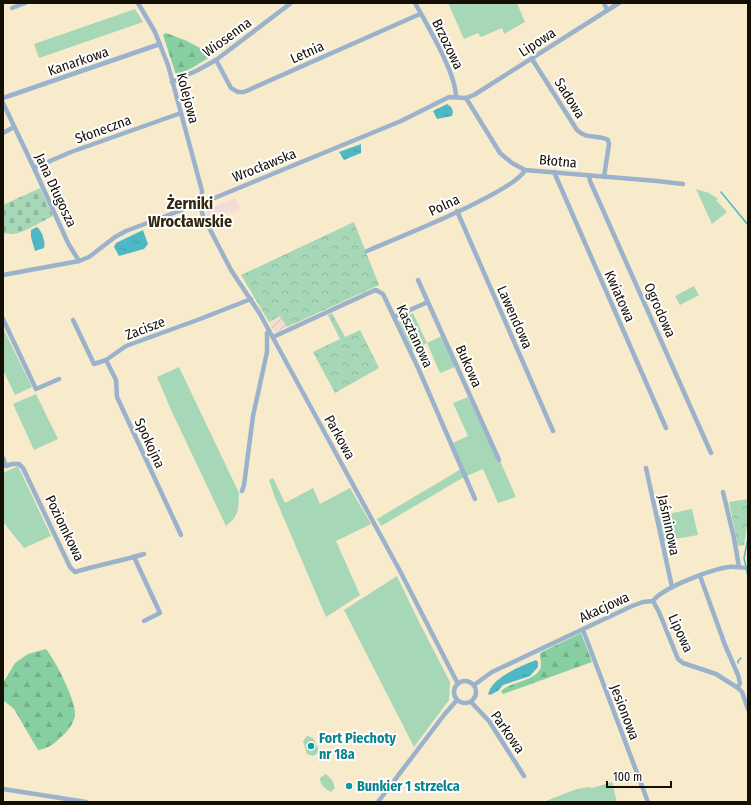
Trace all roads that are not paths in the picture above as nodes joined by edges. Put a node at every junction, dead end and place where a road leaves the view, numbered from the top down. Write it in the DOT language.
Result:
graph roads {
  1 [pos="25,3"];
  2 [pos="138,3"];
  3 [pos="291,3"];
  4 [pos="414,3"];
  5 [pos="604,3"];
  6 [pos="619,3"];
  7 [pos="12,8"];
  8 [pos="607,10"];
  9 [pos="420,14"];
  10 [pos="160,44"];
  11 [pos="532,59"];
  12 [pos="216,60"];
  13 [pos="172,82"];
  14 [pos="456,96"];
  15 [pos="3,98"];
  16 [pos="466,98"];
  17 [pos="3,104"];
  18 [pos="181,113"];
  19 [pos="14,127"];
  20 [pos="3,133"];
  21 [pos="34,168"];
  22 [pos="525,170"];
  23 [pos="554,172"];
  24 [pos="589,175"];
  25 [pos="604,177"];
  26 [pos="684,184"];
  27 [pos="201,203"];
  28 [pos="457,211"];
  29 [pos="367,250"];
  30 [pos="79,261"];
  31 [pos="3,275"];
  32 [pos="418,280"];
  33 [pos="251,299"];
  34 [pos="428,302"];
  35 [pos="394,318"];
  36 [pos="3,319"];
  37 [pos="73,320"];
  38 [pos="269,331"];
  39 [pos="273,337"];
  40 [pos="106,360"];
  41 [pos="59,379"];
  42 [pos="666,428"];
  43 [pos="554,431"];
  44 [pos="711,453"];
  45 [pos="3,458"];
  46 [pos="499,460"];
  47 [pos="646,468"];
  48 [pos="242,491"];
  49 [pos="723,492"];
  50 [pos="475,499"];
  51 [pos="181,535"];
  52 [pos="144,554"];
  53 [pos="134,557"];
  54 [pos="745,567"];
  55 [pos="700,576"];
  56 [pos="672,587"];
  57 [pos="653,601"];
  58 [pos="144,621"];
  59 [pos="583,630"];
  60 [pos="458,684"];
  61 [pos="474,685"];
  62 [pos="738,688"];
  63 [pos="457,700"];
  64 [pos="471,702"];
  65 [pos="748,709"];
  66 [pos="524,776"];
  67 [pos="3,789"];
  68 [pos="86,802"];
  69 [pos="378,802"];
  70 [pos="648,802"];
  1 -- 7 [label="street"];
  2 -- 10 [label="street, Kolejowa"];
  3 -- 12 [label="street, Wiosenna"];
  4 -- 9 [label="street, Brzozowa"];
  5 -- 8 [label="street"];
  6 -- 8 [label="street, Lipowa"];
  8 -- 11 [label="street, Lipowa"];
  9 -- 12 [label="street, Letnia"];
  9 -- 14 [label="street, Brzozowa"];
  10 -- 13 [label="street, Kolejowa"];
  10 -- 15 [label="street, Kanarkowa"];
  11 -- 16 [label="street, Lipowa"];
  11 -- 25 [label="street, Sadowa"];
  12 -- 13 [label="street, Wiosenna"];
  13 -- 18 [label="street, Kolejowa"];
  14 -- 16 [label="street"];
  14 -- 27 [label="street, Wrocławska"];
  16 -- 22 [label="street, Błotna"];
  17 -- 19 [label="street, Jana Długosza"];
  18 -- 21 [label="street, Słoneczna"];
  18 -- 27 [label="street, Kolejowa"];
  19 -- 20 [label="street"];
  19 -- 21 [label="street, Jana Długosza"];
  21 -- 30 [label="street, Jana Długosza"];
  22 -- 23 [label="street, Błotna"];
  22 -- 28 [label="street, Polna"];
  23 -- 24 [label="street, Błotna"];
  23 -- 42 [label="street, Kwiatowa"];
  24 -- 25 [label="street, Błotna"];
  24 -- 44 [label="street, Ogrodowa"];
  25 -- 26 [label="street, Błotna"];
  27 -- 30 [label="street, Wrocławska"];
  27 -- 33 [label="street, Parkowa"];
  28 -- 29 [label="street, Polna"];
  28 -- 43 [label="street, Lawendowa"];
  30 -- 31 [label="street, Wrocławska"];
  32 -- 34 [label="street, Bukowa"];
  33 -- 38 [label="street, Parkowa"];
  33 -- 40 [label="street, Zacisze"];
  34 -- 35 [label="street"];
  34 -- 46 [label="street, Bukowa"];
  35 -- 39 [label="street, Kasztanowa"];
  35 -- 50 [label="street, Kasztanowa"];
  36 -- 41 [label="street"];
  37 -- 40 [label="street"];
  38 -- 39 [label="street, Parkowa"];
  38 -- 48 [label="street"];
  39 -- 60 [label="street, Parkowa"];
  40 -- 51 [label="street, Spokojna"];
  45 -- 53 [label="street, Poziomkowa"];
  47 -- 56 [label="street, Jaśminowa"];
  49 -- 54 [label="street"];
  52 -- 53 [label="street, Poziomkowa"];
  53 -- 58 [label="street"];
  54 -- 55 [label="street, Akacjowa"];
  55 -- 56 [label="street, Akacjowa"];
  55 -- 62 [label="street"];
  56 -- 57 [label="street, Akacjowa"];
  57 -- 59 [label="street, Akacjowa"];
  57 -- 62 [label="street, Lipowa"];
  59 -- 61 [label="street, Akacjowa"];
  59 -- 70 [label="street, Jesionowa"];
  60 -- 61 [label="street"];
  60 -- 63 [label="street"];
  61 -- 64 [label="street"];
  62 -- 65 [label="street"];
  63 -- 64 [label="street"];
  63 -- 69 [label="street"];
  64 -- 66 [label="street, Parkowa"];
  67 -- 68 [label="street"];
}
